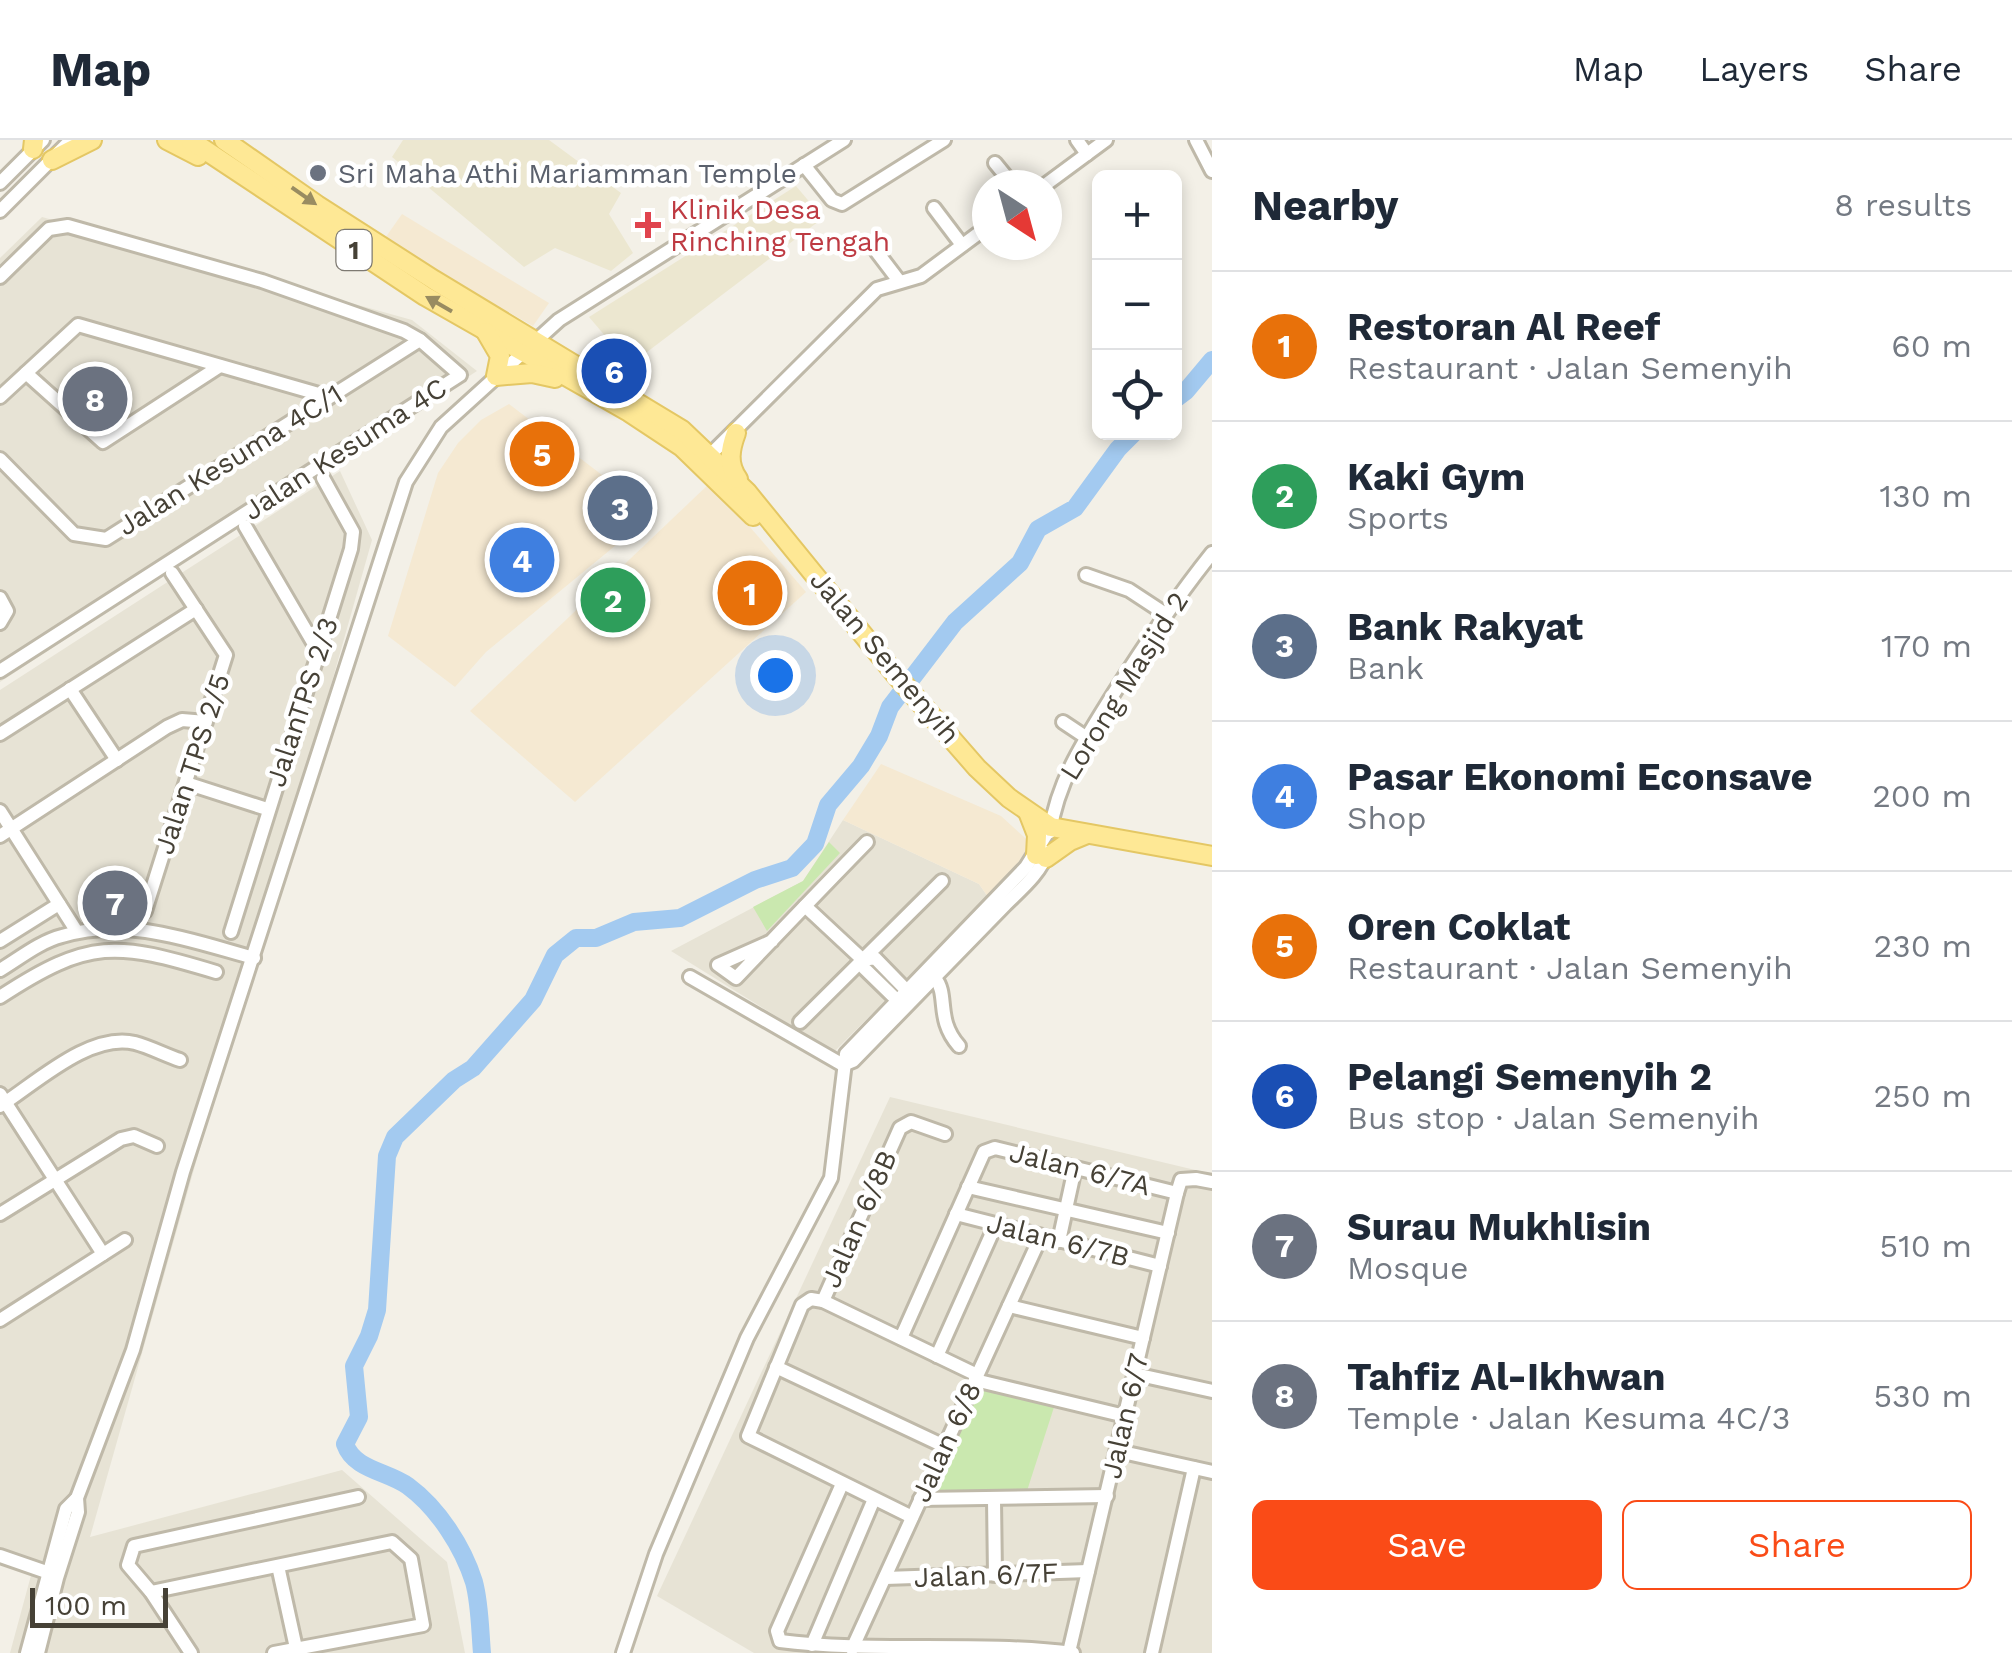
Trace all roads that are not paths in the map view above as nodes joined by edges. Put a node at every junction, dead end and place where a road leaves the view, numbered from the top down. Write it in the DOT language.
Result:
graph roads {
  1 [pos="70,140"];
  2 [pos="92,140"];
  3 [pos="166,140"];
  4 [pos="190,140"];
  5 [pos="224,140"];
  6 [pos="235,140"];
  7 [pos="844,140"];
  8 [pos="944,140"];
  9 [pos="1077,140"];
  10 [pos="1106,140"];
  11 [pos="1196,140"];
  12 [pos="37,143"];
  13 [pos="1087,154"];
  14 [pos="52,160"];
  15 [pos="995,163"];
  16 [pos="804,165"];
  17 [pos="1000,170"];
  18 [pos="1212,171"];
  19 [pos="1062,172"];
  20 [pos="272,174"];
  21 [pos="0,182"];
  22 [pos="252,184"];
  23 [pos="934,208"];
  24 [pos="0,211"];
  25 [pos="972,238"];
  26 [pos="962,245"];
  27 [pos="877,252"];
  28 [pos="0,278"];
  29 [pos="899,280"];
  30 [pos="486,331"];
  31 [pos="420,340"];
  32 [pos="529,346"];
  33 [pos="220,366"];
  34 [pos="26,374"];
  35 [pos="496,376"];
  36 [pos="593,391"];
  37 [pos="0,397"];
  38 [pos="329,398"];
  39 [pos="682,430"];
  40 [pos="733,440"];
  41 [pos="0,458"];
  42 [pos="706,460"];
  43 [pos="323,478"];
  44 [pos="747,492"];
  45 [pos="245,526"];
  46 [pos="1212,553"];
  47 [pos="172,572"];
  48 [pos="1086,575"];
  49 [pos="0,598"];
  50 [pos="196,609"];
  51 [pos="1164,613"];
  52 [pos="0,623"];
  53 [pos="865,637"];
  54 [pos="318,651"];
  55 [pos="0,671"];
  56 [pos="70,689"];
  57 [pos="206,722"];
  58 [pos="1062,722"];
  59 [pos="0,734"];
  60 [pos="1087,738"];
  61 [pos="118,760"];
  62 [pos="186,783"];
  63 [pos="1009,798"];
  64 [pos="267,809"];
  65 [pos="0,811"];
  66 [pos="1028,812"];
  67 [pos="1052,823"];
  68 [pos="6,832"];
  69 [pos="1088,834"];
  70 [pos="1112,838"];
  71 [pos="867,842"];
  72 [pos="1212,856"];
  73 [pos="1041,857"];
  74 [pos="942,880"];
  75 [pos="58,904"];
  76 [pos="805,906"];
  77 [pos="145,911"];
  78 [pos="77,932"];
  79 [pos="231,932"];
  80 [pos="0,940"];
  81 [pos="772,941"];
  82 [pos="254,958"];
  83 [pos="863,960"];
  84 [pos="0,970"];
  85 [pos="216,972"];
  86 [pos="690,977"];
  87 [pos="934,978"];
  88 [pos="0,997"];
  89 [pos="906,999"];
  90 [pos="800,1022"];
  91 [pos="958,1046"];
  92 [pos="180,1060"];
  93 [pos="843,1065"];
  94 [pos="2,1101"];
  95 [pos="945,1134"];
  96 [pos="158,1146"];
  97 [pos="1075,1168"];
  98 [pos="55,1179"];
  99 [pos="1212,1182"];
  100 [pos="968,1187"];
  101 [pos="1179,1187"];
  102 [pos="1067,1210"];
  103 [pos="0,1214"];
  104 [pos="956,1214"];
  105 [pos="996,1224"];
  106 [pos="1168,1233"];
  107 [pos="1041,1236"];
  108 [pos="125,1240"];
  109 [pos="1060,1240"];
  110 [pos="103,1254"];
  111 [pos="1160,1266"];
  112 [pos="823,1300"];
  113 [pos="1009,1306"];
  114 [pos="0,1320"];
  115 [pos="901,1338"];
  116 [pos="1143,1338"];
  117 [pos="937,1356"];
  118 [pos="776,1367"];
  119 [pos="1134,1374"];
  120 [pos="976,1378"];
  121 [pos="1212,1391"];
  122 [pos="1125,1416"];
  123 [pos="944,1446"];
  124 [pos="1118,1451"];
  125 [pos="1194,1468"];
  126 [pos="1212,1472"];
  127 [pos="842,1484"];
  128 [pos="358,1496"];
  129 [pos="1107,1496"];
  130 [pos="874,1499"];
  131 [pos="920,1499"];
  132 [pos="994,1500"];
  133 [pos="912,1517"];
  134 [pos="0,1556"];
  135 [pos="0,1565"];
  136 [pos="278,1566"];
  137 [pos="1088,1572"];
  138 [pos="995,1574"];
  139 [pos="51,1578"];
  140 [pos="885,1578"];
  141 [pos="151,1592"];
  142 [pos="37,1636"];
  143 [pos="812,1646"];
  144 [pos="296,1648"];
  145 [pos="852,1649"];
  146 [pos="1072,1652"];
  147 [pos="27,1653"];
  148 [pos="38,1653"];
  149 [pos="191,1653"];
  150 [pos="274,1653"];
  151 [pos="623,1653"];
  152 [pos="1152,1653"];
  1 -- 14 [label="street"];
  2 -- 14 [label="main road"];
  3 -- 22 [label="main road"];
  4 -- 22 [label="main road, Jalan Semenyih / 1"];
  5 -- 20 [label="main road, Jalan Semenyih / 1"];
  6 -- 20 [label="main road"];
  7 -- 16 [label="street"];
  8 -- 16 [label="street"];
  9 -- 13 [label="street"];
  10 -- 13 [label="street"];
  11 -- 18 [label="street"];
  12 -- 21 [label="street"];
  13 -- 19 [label="street"];
  14 -- 24 [label="street"];
  15 -- 17 [label="street"];
  16 -- 32 [label="street"];
  20 -- 32 [label="main road, Jalan Semenyih / 1, one-way"];
  30 -- 22 [label="main road, Jalan Semenyih / 1, one-way"];
  23 -- 26 [label="street"];
  25 -- 26 [label="street"];
  26 -- 29 [label="street"];
  27 -- 29 [label="street"];
  28 -- 31 [label="street, Jalan Kesuma 4C"];
  29 -- 40 [label="street"];
  30 -- 32 [label="main road, Jalan Semenyih / 1"];
  30 -- 35 [label="main road"];
  31 -- 38 [label="street, Jalan Kesuma 4C/1"];
  31 -- 55 [label="street, Jalan Kesuma 4C"];
  32 -- 35 [label="street"];
  32 -- 36 [label="main road, Jalan Semenyih / 1"];
  32 -- 39 [label="main road, Jalan Semenyih / 1"];
  33 -- 34 [label="street"];
  33 -- 34 [label="street"];
  33 -- 38 [label="street"];
  34 -- 37 [label="street"];
  35 -- 36 [label="main road"];
  35 -- 82 [label="street"];
  36 -- 42 [label="main road, Jalan Semenyih / 1"];
  38 -- 41 [label="street, Jalan Kesuma 4C/1"];
  39 -- 40 [label="main road"];
  39 -- 42 [label="main road, Jalan Semenyih / 1"];
  40 -- 42 [label="street"];
  40 -- 44 [label="main road, 1"];
  42 -- 44 [label="main road, Jalan Semenyih / 1"];
  42 -- 53 [label="main road, Jalan Semenyih / 1"];
  43 -- 54 [label="street, JalanTPS 2/3"];
  44 -- 53 [label="main road, Jalan Semenyih / 1"];
  45 -- 54 [label="street"];
  46 -- 51 [label="street, Lorong Masjid 2"];
  47 -- 50 [label="street, Jalan TPS 2/5"];
  48 -- 51 [label="street"];
  49 -- 52 [label="street"];
  50 -- 56 [label="street"];
  50 -- 57 [label="street, Jalan TPS 2/5"];
  51 -- 60 [label="street, Lorong Masjid 2"];
  53 -- 63 [label="main road, Jalan Semenyih / 1"];
  54 -- 64 [label="street, JalanTPS 2/3"];
  56 -- 59 [label="street"];
  56 -- 61 [label="street"];
  57 -- 61 [label="street"];
  57 -- 62 [label="street, Jalan TPS 2/5"];
  58 -- 60 [label="street"];
  60 -- 67 [label="street, Lorong Masjid 2"];
  61 -- 68 [label="street"];
  62 -- 64 [label="street"];
  62 -- 77 [label="street, Jalan TPS 2/5"];
  63 -- 66 [label="main road, Jalan Semenyih / 1"];
  63 -- 67 [label="main road, Jalan Semenyih / 1"];
  64 -- 79 [label="street, JalanTPS 2/3"];
  65 -- 68 [label="street"];
  66 -- 67 [label="main road, Jalan Semenyih / 1"];
  66 -- 73 [label="main road"];
  67 -- 69 [label="main road, Jalan Semenyih / 1"];
  67 -- 70 [label="main road, Jalan Semenyih / 1"];
  67 -- 73 [label="street, Lorong Masjid 2"];
  68 -- 75 [label="street"];
  69 -- 70 [label="main road, Jalan Semenyih / 1"];
  69 -- 73 [label="main road"];
  70 -- 72 [label="main road, Jalan Semenyih / 1"];
  71 -- 76 [label="street"];
  73 -- 87 [label="street"];
  73 -- 89 [label="street"];
  74 -- 83 [label="street"];
  75 -- 78 [label="street"];
  75 -- 80 [label="street"];
  76 -- 81 [label="street"];
  76 -- 83 [label="street"];
  78 -- 82 [label="street"];
  78 -- 84 [label="street"];
  82 -- 139 [label="street"];
  83 -- 89 [label="street"];
  83 -- 90 [label="street"];
  85 -- 88 [label="street"];
  86 -- 93 [label="street"];
  87 -- 89 [label="street"];
  87 -- 91 [label="street"];
  89 -- 93 [label="street"];
  92 -- 94 [label="street"];
  93 -- 151 [label="street"];
  94 -- 98 [label="street"];
  95 -- 112 [label="street, Jalan 6/8B"];
  96 -- 98 [label="street"];
  97 -- 100 [label="street, Jalan 6/7A"];
  97 -- 101 [label="street, Jalan 6/7A"];
  97 -- 102 [label="street"];
  98 -- 103 [label="street"];
  98 -- 110 [label="street"];
  99 -- 101 [label="street, Jalan 6/7A"];
  100 -- 102 [label="street"];
  100 -- 104 [label="street"];
  101 -- 106 [label="street, Jalan 6/7"];
  102 -- 106 [label="street"];
  102 -- 109 [label="street"];
  104 -- 105 [label="street, Jalan 6/7B"];
  104 -- 115 [label="street"];
  105 -- 107 [label="street, Jalan 6/7B"];
  105 -- 117 [label="street"];
  106 -- 111 [label="street, Jalan 6/7"];
  107 -- 109 [label="street, Jalan 6/7B"];
  107 -- 113 [label="street, Jalan 6/8"];
  108 -- 110 [label="street"];
  109 -- 111 [label="street, Jalan 6/7B"];
  110 -- 114 [label="street"];
  111 -- 116 [label="street, Jalan 6/7"];
  112 -- 115 [label="street"];
  112 -- 118 [label="street"];
  113 -- 116 [label="street"];
  113 -- 120 [label="street, Jalan 6/8"];
  115 -- 117 [label="street"];
  116 -- 119 [label="street, Jalan 6/7"];
  117 -- 120 [label="street"];
  118 -- 123 [label="street"];
  118 -- 127 [label="street"];
  119 -- 121 [label="street"];
  119 -- 122 [label="street, Jalan 6/7"];
  120 -- 122 [label="street"];
  120 -- 123 [label="street, Jalan 6/8"];
  122 -- 124 [label="street, Jalan 6/7"];
  123 -- 131 [label="street, Jalan 6/8"];
  124 -- 125 [label="street"];
  124 -- 129 [label="street, Jalan 6/7"];
  125 -- 126 [label="street"];
  125 -- 152 [label="street"];
  127 -- 130 [label="street"];
  127 -- 143 [label="street"];
  128 -- 141 [label="street"];
  129 -- 132 [label="street"];
  129 -- 137 [label="street, Jalan 6/7"];
  130 -- 133 [label="street"];
  130 -- 143 [label="street"];
  131 -- 132 [label="street"];
  131 -- 133 [label="street, Jalan 6/8"];
  132 -- 138 [label="street"];
  133 -- 140 [label="street, Jalan 6/8"];
  134 -- 139 [label="street"];
  135 -- 139 [label="street"];
  136 -- 141 [label="street"];
  136 -- 144 [label="street"];
  136 -- 144 [label="street"];
  137 -- 138 [label="street, Jalan 6/7F"];
  137 -- 146 [label="street, Jalan 6/7"];
  138 -- 140 [label="street, Jalan 6/7F"];
  139 -- 142 [label="street"];
  140 -- 145 [label="street, Jalan 6/8"];
  141 -- 149 [label="street"];
  142 -- 147 [label="street"];
  142 -- 148 [label="street"];
  143 -- 145 [label="street"];
  144 -- 150 [label="street"];
  145 -- 146 [label="street"];
}
